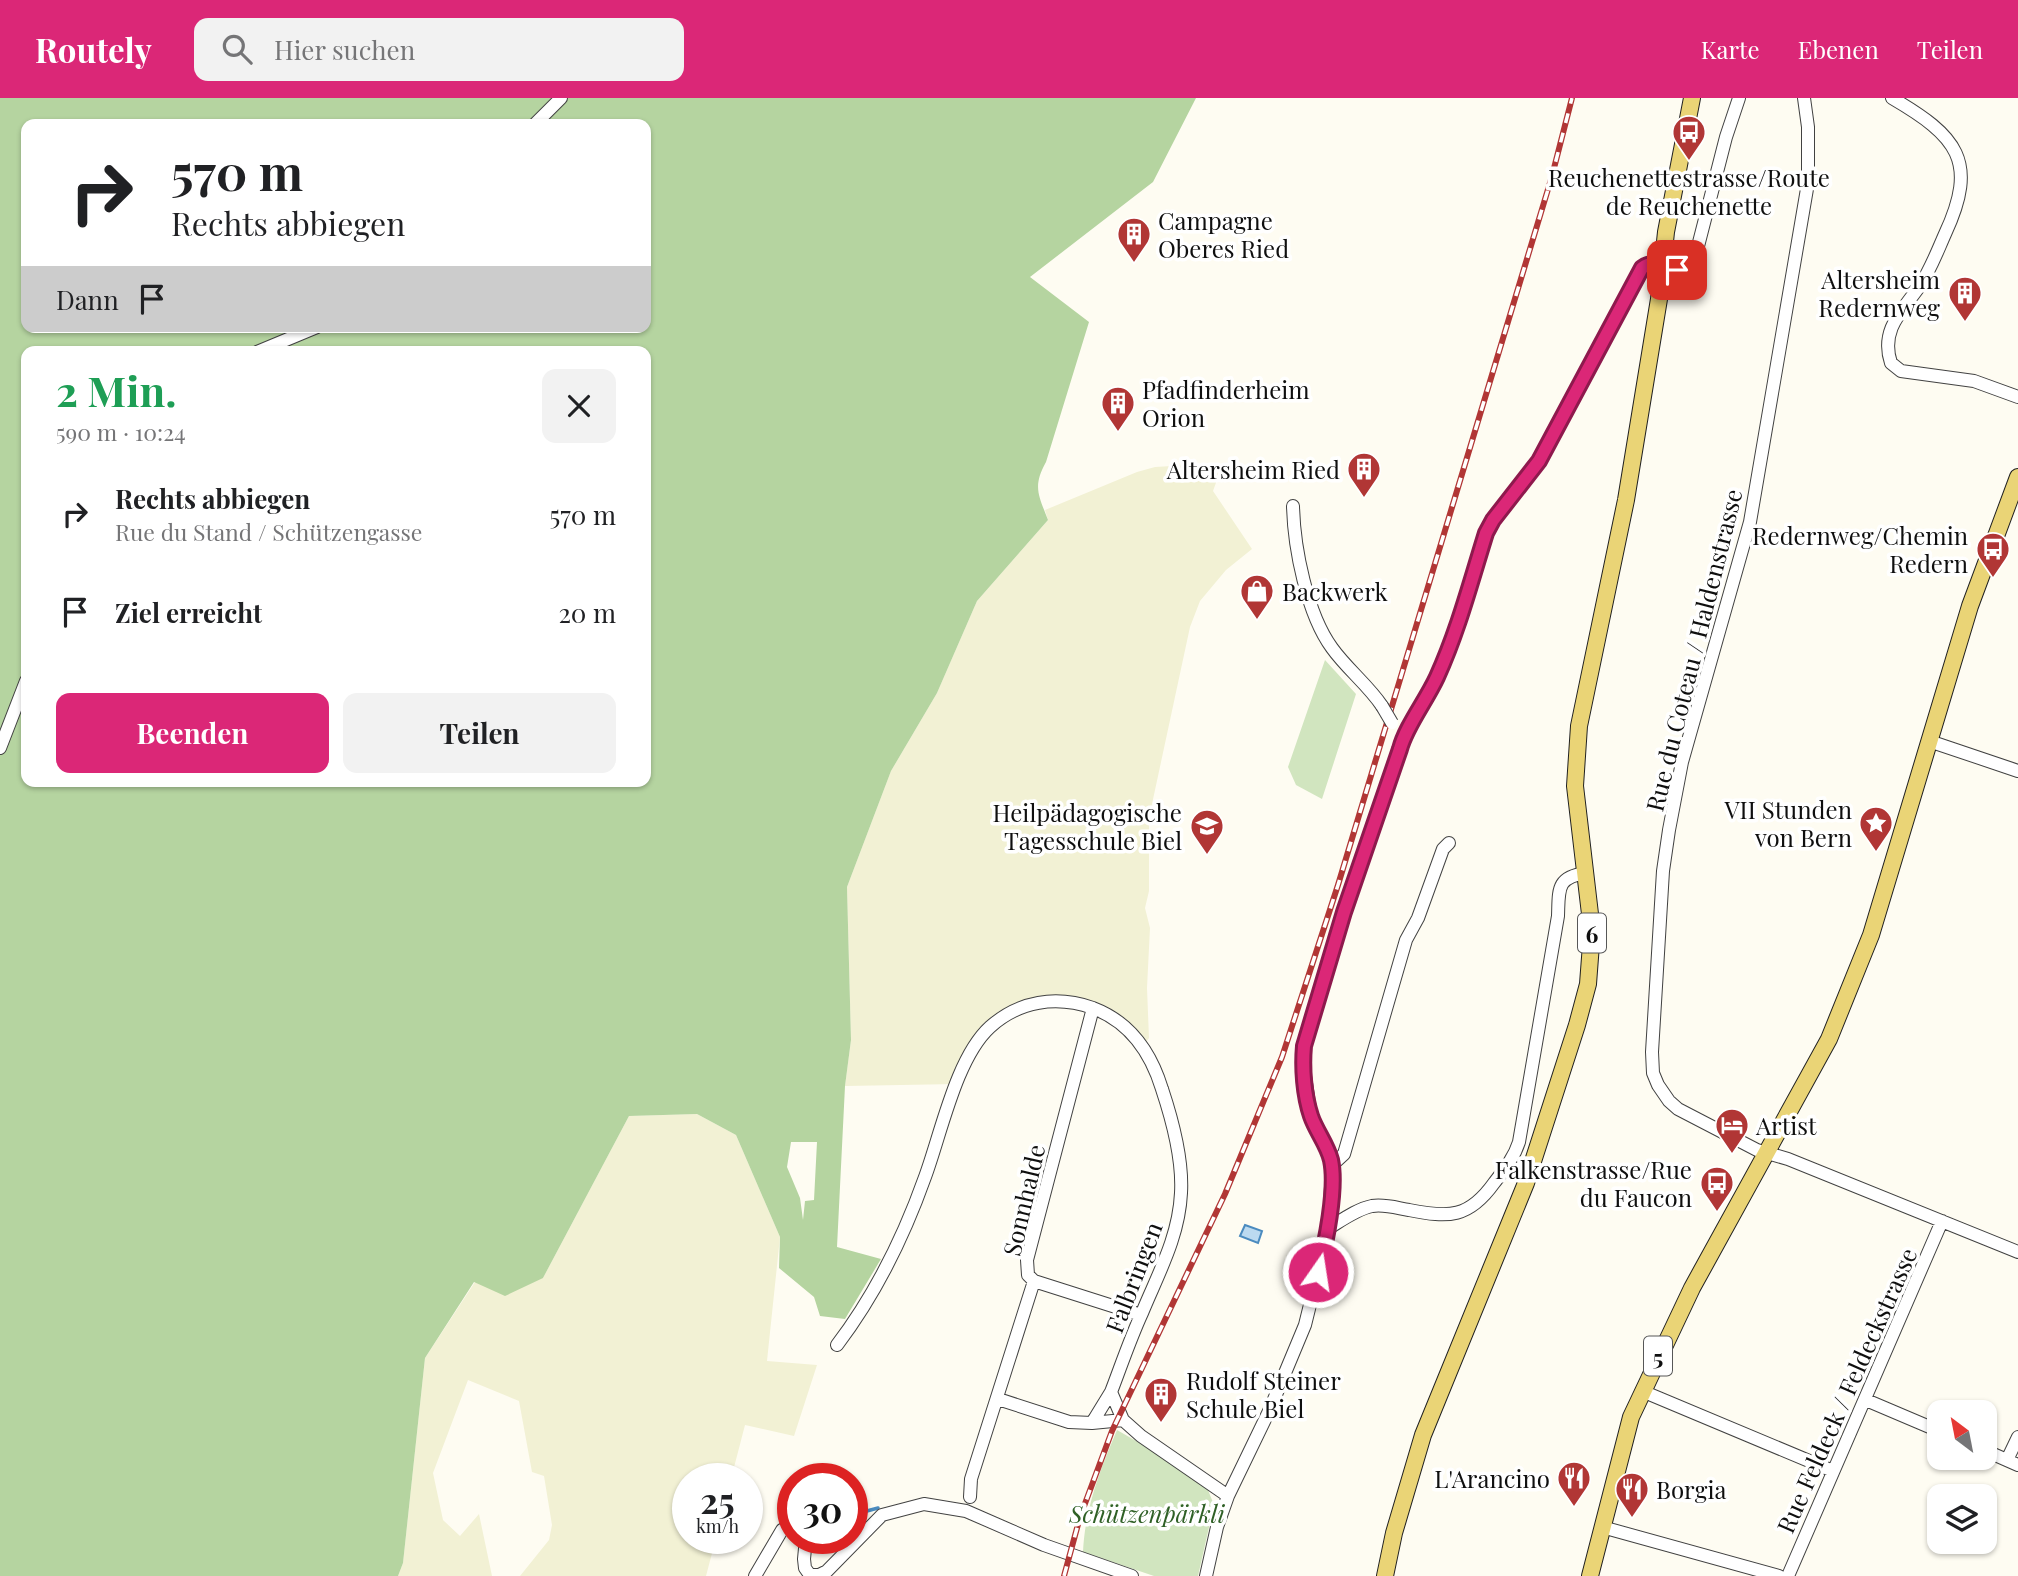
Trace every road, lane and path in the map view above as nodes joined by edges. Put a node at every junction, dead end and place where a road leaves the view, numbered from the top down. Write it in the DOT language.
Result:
graph roads {
  1 [pos="561,98"];
  2 [pos="1692,98"];
  3 [pos="1739,98"];
  4 [pos="1804,98"];
  5 [pos="1892,98"];
  6 [pos="540,119"];
  7 [pos="1663,264"];
  8 [pos="303,333"];
  9 [pos="271,346"];
  10 [pos="2018,397"];
  11 [pos="2018,477"];
  12 [pos="1293,506"];
  13 [pos="21,694"];
  14 [pos="1402,736"];
  15 [pos="1929,741"];
  16 [pos="0,748"];
  17 [pos="2018,771"];
  18 [pos="1449,843"];
  19 [pos="1586,873"];
  20 [pos="1093,1008"];
  21 [pos="1766,1152"];
  22 [pos="1332,1165"];
  23 [pos="1942,1221"];
  24 [pos="1329,1228"];
  25 [pos="2018,1252"];
  26 [pos="1034,1281"];
  27 [pos="1140,1315"];
  28 [pos="837,1345"];
  29 [pos="1642,1391"];
  30 [pos="1111,1392"];
  31 [pos="998,1399"];
  32 [pos="1866,1400"];
  33 [pos="1123,1420"];
  34 [pos="1092,1423"];
  35 [pos="1927,1426"];
  36 [pos="2018,1437"];
  37 [pos="2013,1462"];
  38 [pos="1833,1471"];
  39 [pos="1228,1496"];
  40 [pos="970,1497"];
  41 [pos="1602,1527"];
  42 [pos="868,1529"];
  43 [pos="777,1539"];
  44 [pos="805,1554"];
  45 [pos="843,1554"];
  46 [pos="755,1576"];
  47 [pos="1132,1576"];
  48 [pos="1206,1576"];
  49 [pos="1385,1576"];
  50 [pos="1590,1576"];
  51 [pos="1779,1576"];
  52 [pos="1788,1576"];
  1 -- 6 [label="street"];
  2 -- 7 [label="main road, 6"];
  3 -- 7 [label="street"];
  4 -- 21 [label="street, Rue du Coteau / Haldenstrasse"];
  5 -- 10 [label="street"];
  7 -- 14 [label="street"];
  7 -- 19 [label="main road, 6"];
  8 -- 9 [label="street"];
  11 -- 15 [label="main road, 5"];
  12 -- 14 [label="street, bridge"];
  13 -- 16 [label="street"];
  14 -- 22 [label="street"];
  15 -- 17 [label="street"];
  15 -- 21 [label="main road, 5"];
  18 -- 22 [label="street"];
  19 -- 24 [label="street"];
  19 -- 49 [label="main road, 6"];
  20 -- 26 [label="street, Sonnhalde"];
  20 -- 27 [label="street, Falbringen"];
  20 -- 28 [label="street, Falbringen"];
  21 -- 23 [label="street, Rue du Coteau / Haldenstrasse"];
  21 -- 29 [label="main road, 5"];
  22 -- 24 [label="street"];
  23 -- 25 [label="street, Rue du Coteau / Haldenstrasse"];
  23 -- 32 [label="street, Rue Feldeck / Feldeckstrasse"];
  24 -- 39 [label="street"];
  26 -- 27 [label="street"];
  26 -- 31 [label="street, Sonnhalde"];
  27 -- 30 [label="street, Falbringen"];
  29 -- 38 [label="street"];
  29 -- 41 [label="main road, 5"];
  30 -- 33 [label="street"];
  30 -- 34 [label="street"];
  31 -- 34 [label="street"];
  31 -- 40 [label="street, Sonnhalde"];
  32 -- 35 [label="street"];
  32 -- 38 [label="street, Rue Feldeck / Feldeckstrasse"];
  33 -- 34 [label="street"];
  33 -- 39 [label="street"];
  36 -- 37 [label="street"];
  38 -- 52 [label="street, Rue Feldeck / Feldeckstrasse"];
  39 -- 48 [label="street"];
  41 -- 50 [label="main road, 5"];
  41 -- 51 [label="street"];
  42 -- 47 [label="street"];
  43 -- 46 [label="street"];
  44 -- 45 [label="street"];
}
